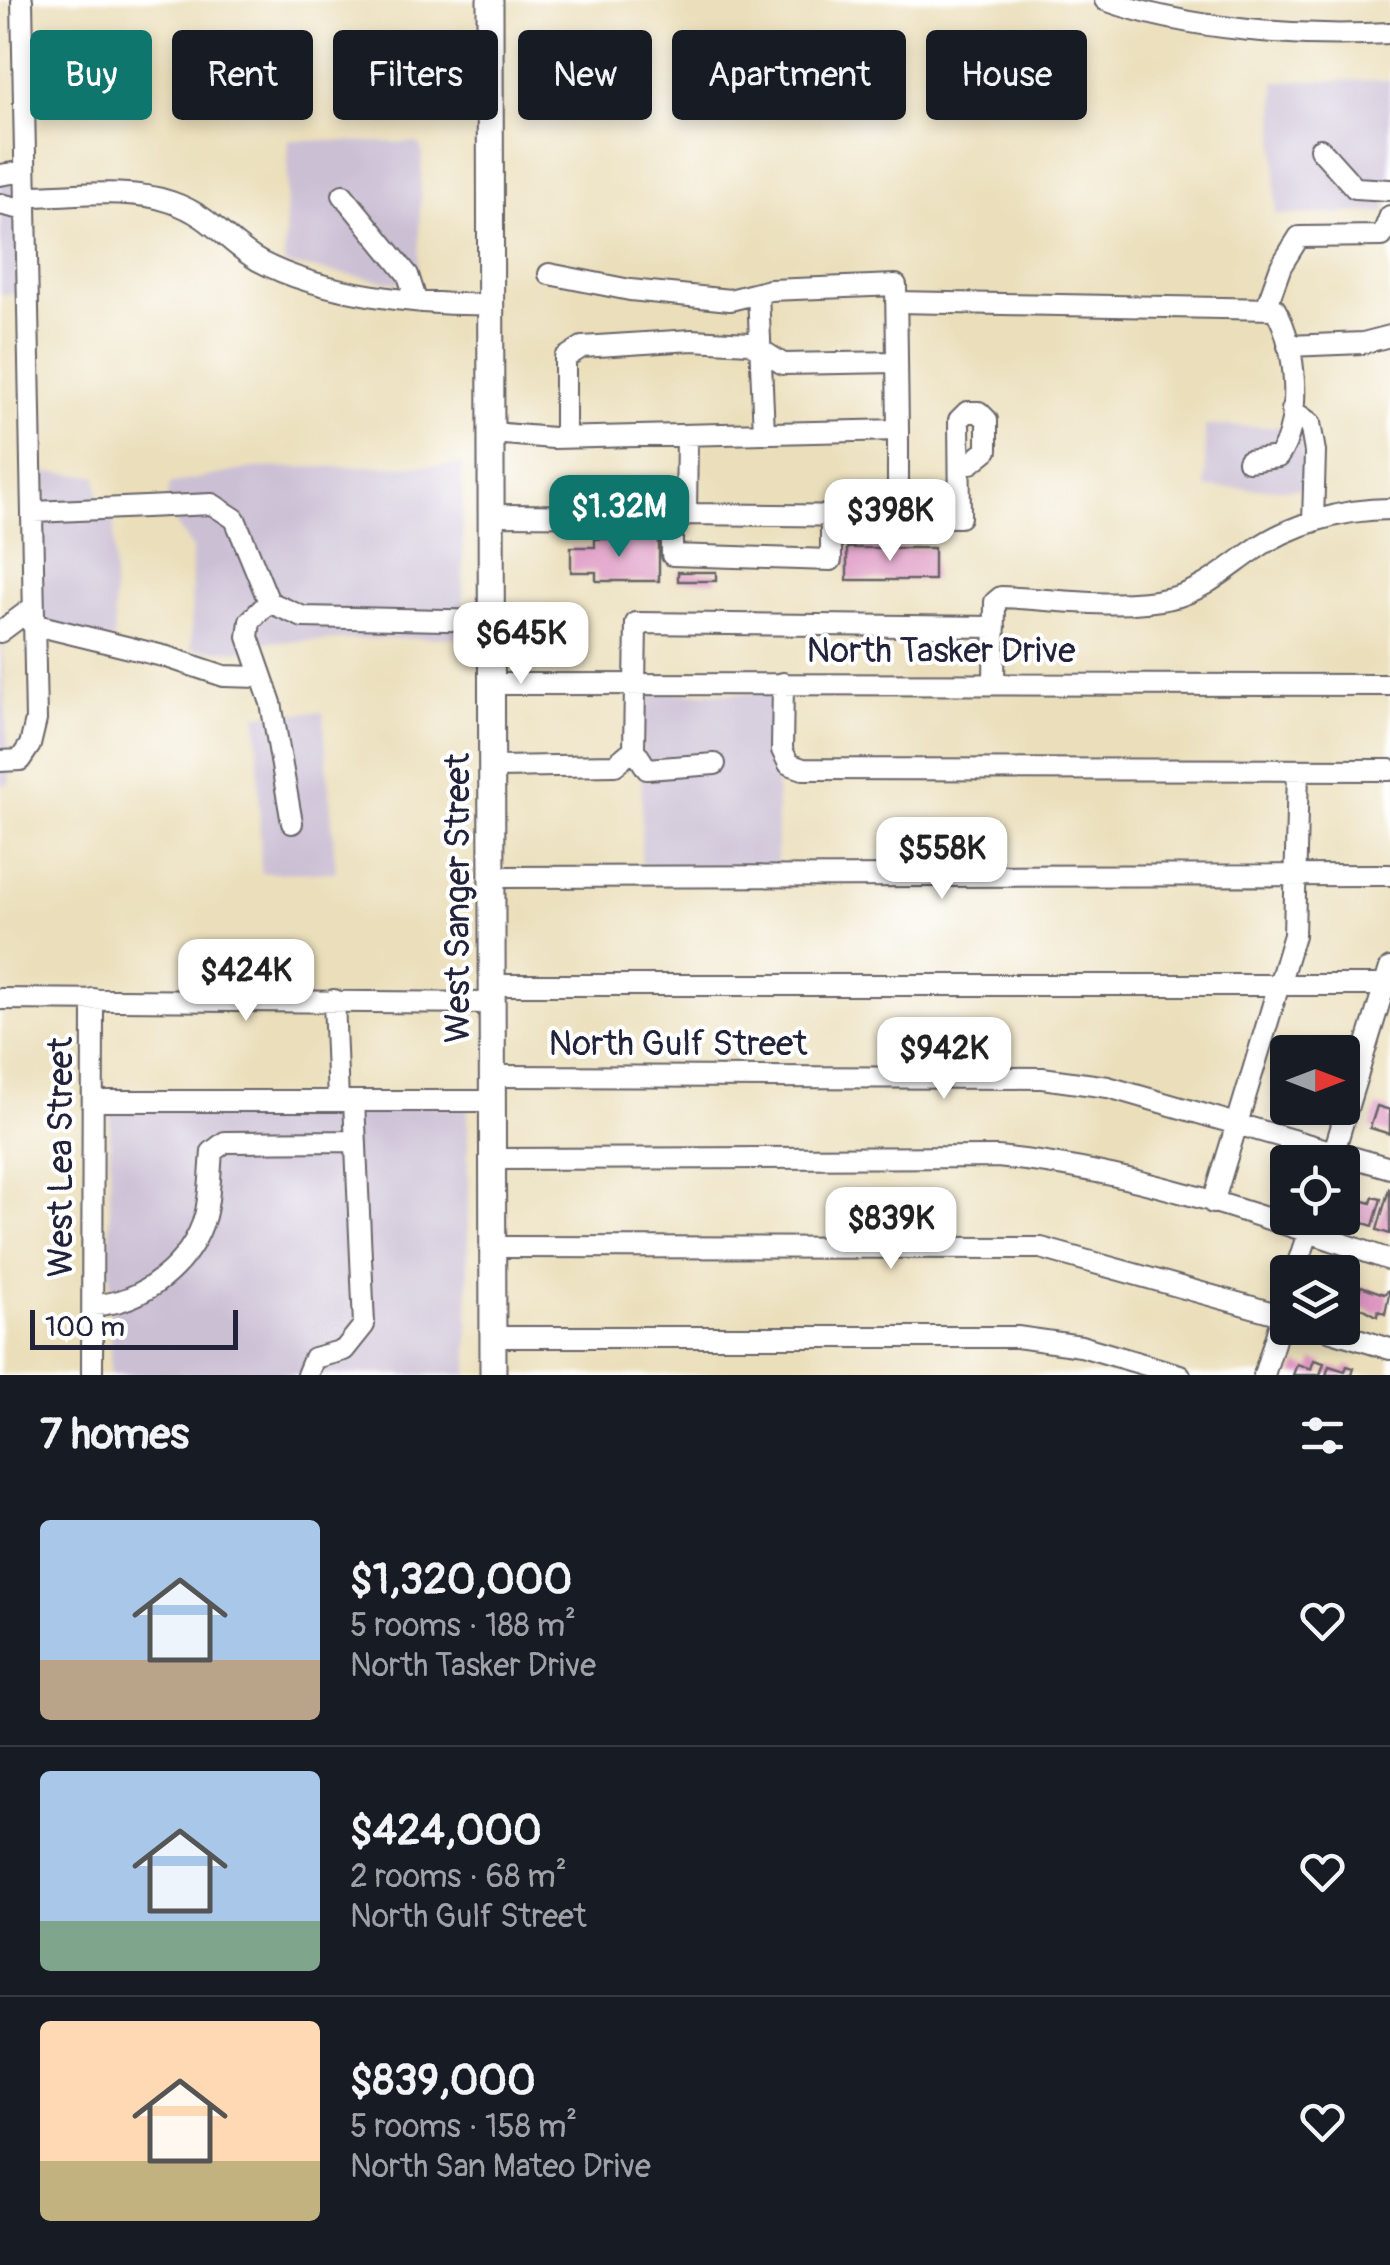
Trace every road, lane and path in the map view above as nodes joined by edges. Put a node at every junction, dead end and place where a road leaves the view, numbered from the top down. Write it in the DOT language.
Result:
graph roads {
  1 [pos="22,0"];
  2 [pos="490,0"];
  3 [pos="1104,0"];
  4 [pos="1390,33"];
  5 [pos="1320,149"];
  6 [pos="26,171"];
  7 [pos="0,174"];
  8 [pos="1390,190"];
  9 [pos="342,195"];
  10 [pos="26,203"];
  11 [pos="0,204"];
  12 [pos="1387,229"];
  13 [pos="550,274"];
  14 [pos="758,293"];
  15 [pos="416,300"];
  16 [pos="896,302"];
  17 [pos="491,304"];
  18 [pos="1266,308"];
  19 [pos="1390,336"];
  20 [pos="1288,346"];
  21 [pos="760,349"];
  22 [pos="897,362"];
  23 [pos="1292,410"];
  24 [pos="898,430"];
  25 [pos="764,433"];
  26 [pos="492,434"];
  27 [pos="687,435"];
  28 [pos="565,437"];
  29 [pos="1248,461"];
  30 [pos="962,463"];
  31 [pos="1390,509"];
  32 [pos="34,512"];
  33 [pos="686,514"];
  34 [pos="492,515"];
  35 [pos="654,516"];
  36 [pos="831,517"];
  37 [pos="898,518"];
  38 [pos="1313,522"];
  39 [pos="269,602"];
  40 [pos="32,616"];
  41 [pos="492,621"];
  42 [pos="995,626"];
  43 [pos="0,632"];
  44 [pos="260,677"];
  45 [pos="783,683"];
  46 [pos="994,683"];
  47 [pos="493,684"];
  48 [pos="636,684"];
  49 [pos="1390,685"];
  50 [pos="634,749"];
  51 [pos="0,761"];
  52 [pos="715,764"];
  53 [pos="493,767"];
  54 [pos="1298,770"];
  55 [pos="1390,770"];
  56 [pos="292,823"];
  57 [pos="1390,875"];
  58 [pos="493,877"];
  59 [pos="1298,878"];
  60 [pos="1389,979"];
  61 [pos="1281,984"];
  62 [pos="493,994"];
  63 [pos="94,998"];
  64 [pos="0,999"];
  65 [pos="334,1000"];
  66 [pos="493,1088"];
  67 [pos="93,1101"];
  68 [pos="346,1101"];
  69 [pos="1236,1124"];
  70 [pos="354,1141"];
  71 [pos="1297,1145"];
  72 [pos="1336,1145"];
  73 [pos="493,1159"];
  74 [pos="1360,1162"];
  75 [pos="1390,1168"];
  76 [pos="1212,1203"];
  77 [pos="1270,1216"];
  78 [pos="1332,1235"];
  79 [pos="493,1247"];
  80 [pos="1390,1260"];
  81 [pos="92,1305"];
  82 [pos="1270,1306"];
  83 [pos="493,1337"];
  84 [pos="1360,1340"];
  85 [pos="1274,1345"];
  86 [pos="1390,1349"];
  87 [pos="92,1375"];
  88 [pos="307,1375"];
  89 [pos="493,1375"];
  90 [pos="1180,1375"];
  91 [pos="1264,1375"];
  1 -- 6 [label="street"];
  2 -- 17 [label="main road, West Sanger Street"];
  3 -- 4 [label="street"];
  5 -- 8 [label="street"];
  6 -- 7 [label="street"];
  6 -- 10 [label="street"];
  9 -- 15 [label="street"];
  10 -- 11 [label="street"];
  10 -- 15 [label="street"];
  10 -- 32 [label="street"];
  12 -- 18 [label="street"];
  13 -- 14 [label="street"];
  14 -- 16 [label="street"];
  14 -- 21 [label="street"];
  15 -- 17 [label="street"];
  16 -- 18 [label="street"];
  16 -- 22 [label="street"];
  17 -- 26 [label="main road, West Sanger Street"];
  18 -- 20 [label="street"];
  19 -- 20 [label="street"];
  20 -- 23 [label="street"];
  21 -- 22 [label="street"];
  21 -- 25 [label="street"];
  21 -- 28 [label="street"];
  22 -- 24 [label="street"];
  23 -- 29 [label="street"];
  23 -- 38 [label="street"];
  24 -- 25 [label="street"];
  24 -- 37 [label="street"];
  25 -- 27 [label="street"];
  26 -- 28 [label="street"];
  26 -- 34 [label="main road, West Sanger Street"];
  27 -- 28 [label="street"];
  27 -- 33 [label="street"];
  30 -- 37 [label="street"];
  31 -- 38 [label="street"];
  32 -- 39 [label="street"];
  32 -- 40 [label="street"];
  33 -- 36 [label="street"];
  33 -- 36 [label="street"];
  34 -- 35 [label="street"];
  34 -- 41 [label="main road, West Sanger Street"];
  36 -- 37 [label="street"];
  38 -- 42 [label="street"];
  39 -- 41 [label="street"];
  39 -- 44 [label="street"];
  40 -- 43 [label="street"];
  40 -- 44 [label="street"];
  40 -- 51 [label="street"];
  41 -- 47 [label="main road, West Sanger Street"];
  42 -- 46 [label="street"];
  42 -- 48 [label="street"];
  44 -- 56 [label="street"];
  45 -- 46 [label="street, North Tasker Drive"];
  45 -- 48 [label="street, North Tasker Drive"];
  45 -- 54 [label="street"];
  46 -- 49 [label="street, North Tasker Drive"];
  47 -- 48 [label="street, North Tasker Drive"];
  47 -- 53 [label="main road, West Sanger Street"];
  48 -- 50 [label="street"];
  50 -- 52 [label="street"];
  50 -- 53 [label="street"];
  53 -- 58 [label="main road, West Sanger Street"];
  54 -- 55 [label="street"];
  54 -- 59 [label="street"];
  57 -- 59 [label="street"];
  58 -- 59 [label="street"];
  58 -- 62 [label="main road, West Sanger Street"];
  59 -- 61 [label="street"];
  60 -- 61 [label="street"];
  60 -- 72 [label="street"];
  61 -- 62 [label="street"];
  61 -- 69 [label="street"];
  62 -- 65 [label="street"];
  62 -- 66 [label="main road, West Sanger Street"];
  63 -- 64 [label="street"];
  63 -- 65 [label="street"];
  63 -- 67 [label="street, West Lea Street"];
  65 -- 68 [label="street"];
  66 -- 68 [label="street, North Gulf Street"];
  66 -- 69 [label="street, North Gulf Street"];
  66 -- 73 [label="main road, West Sanger Street"];
  67 -- 68 [label="street, North Gulf Street"];
  67 -- 81 [label="street, West Lea Street"];
  68 -- 70 [label="street"];
  69 -- 71 [label="street, North Gulf Street"];
  69 -- 76 [label="street"];
  70 -- 81 [label="street"];
  70 -- 88 [label="street"];
  73 -- 76 [label="street"];
  73 -- 79 [label="main road, West Sanger Street"];
  74 -- 75 [label="street, North Gulf Street"];
  76 -- 77 [label="street"];
  78 -- 80 [label="street"];
  79 -- 82 [label="street"];
  79 -- 83 [label="main road, West Sanger Street"];
  81 -- 87 [label="street, West Lea Street"];
  83 -- 89 [label="main road, West Sanger Street"];
  83 -- 90 [label="street"];
  84 -- 86 [label="street"];
  85 -- 91 [label="street"];
}
